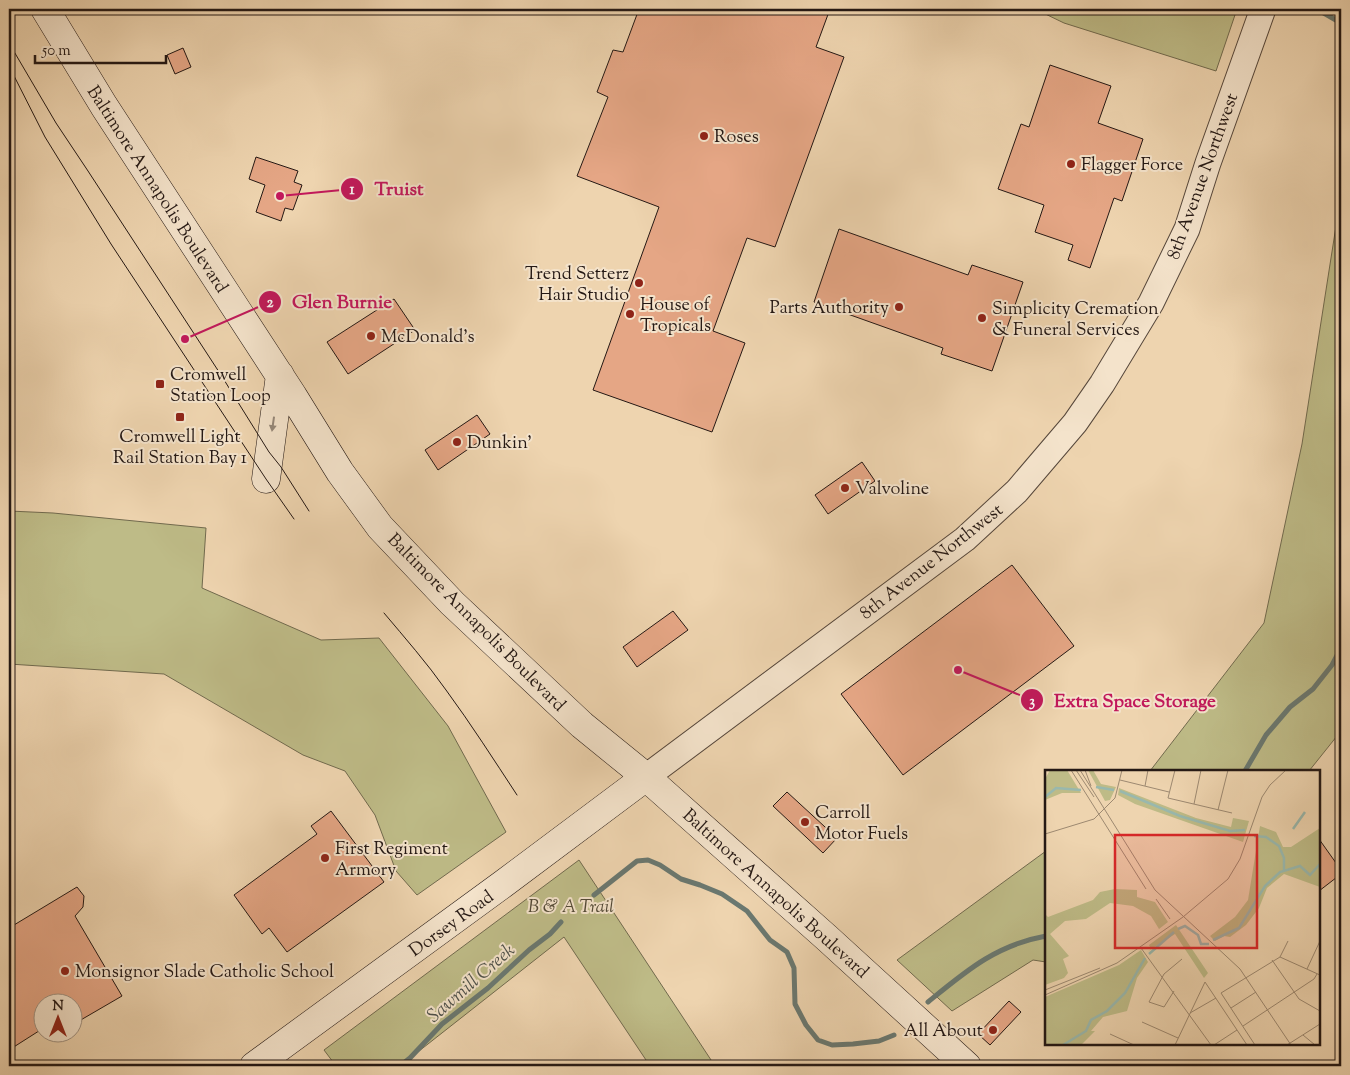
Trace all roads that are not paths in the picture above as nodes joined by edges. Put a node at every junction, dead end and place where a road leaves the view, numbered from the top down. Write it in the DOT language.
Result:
graph roads {
  1 [pos="45,9"];
  2 [pos="1263,9"];
  3 [pos="280,375"];
  4 [pos="266,479"];
  5 [pos="646,777"];
  6 [pos="254,1066"];
  7 [pos="967,1066"];
  1 -- 3 [label="main road, Baltimore Annapolis Boulevard"];
  2 -- 5 [label="street, 8th Avenue Northwest"];
  3 -- 4 [label="main road, one-way"];
  3 -- 5 [label="main road, Baltimore Annapolis Boulevard"];
  5 -- 6 [label="main road, Dorsey Road"];
  5 -- 7 [label="main road, Baltimore Annapolis Boulevard"];
}
